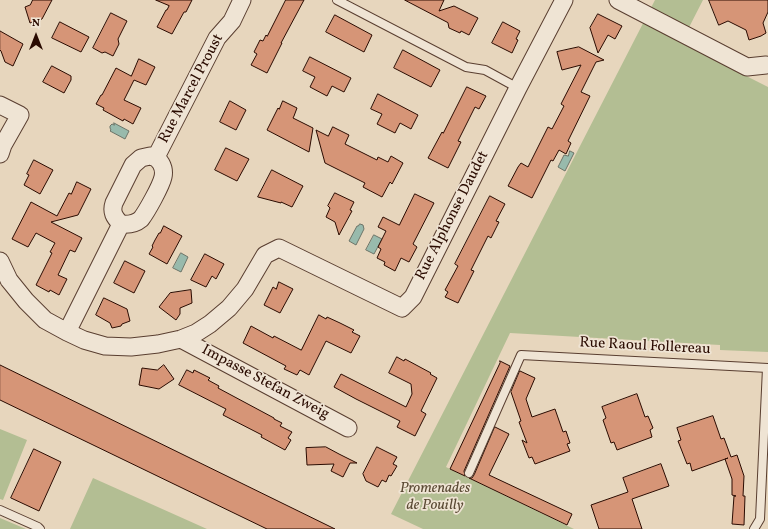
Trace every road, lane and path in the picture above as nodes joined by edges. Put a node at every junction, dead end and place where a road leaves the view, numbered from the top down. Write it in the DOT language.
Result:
graph roads {
  1 [pos="242,0"];
  2 [pos="338,0"];
  3 [pos="564,0"];
  4 [pos="618,0"];
  5 [pos="766,65"];
  6 [pos="518,88"];
  7 [pos="0,105"];
  8 [pos="0,154"];
  9 [pos="156,157"];
  10 [pos="120,224"];
  11 [pos="0,260"];
  12 [pos="67,332"];
  13 [pos="181,339"];
  14 [pos="767,368"];
  15 [pos="348,428"];
  16 [pos="469,473"];
  17 [pos="0,510"];
  18 [pos="40,529"];
  19 [pos="754,529"];
  1 -- 9 [label="street, Rue Marcel Proust"];
  2 -- 6 [label="lane"];
  3 -- 6 [label="street, Rue Alphonse Daudet"];
  4 -- 5 [label="street"];
  6 -- 13 [label="street, Rue Alphonse Daudet"];
  7 -- 8 [label="street"];
  9 -- 10 [label="street, Rue Marcel Proust"];
  9 -- 10 [label="street, Rue Marcel Proust"];
  10 -- 12 [label="street"];
  11 -- 12 [label="street"];
  12 -- 13 [label="street"];
  13 -- 15 [label="street, Impasse Stefan Zweig"];
  14 -- 16 [label="lane, Rue Raoul Follereau"];
  14 -- 19 [label="lane"];
  17 -- 18 [label="lane"];
}
